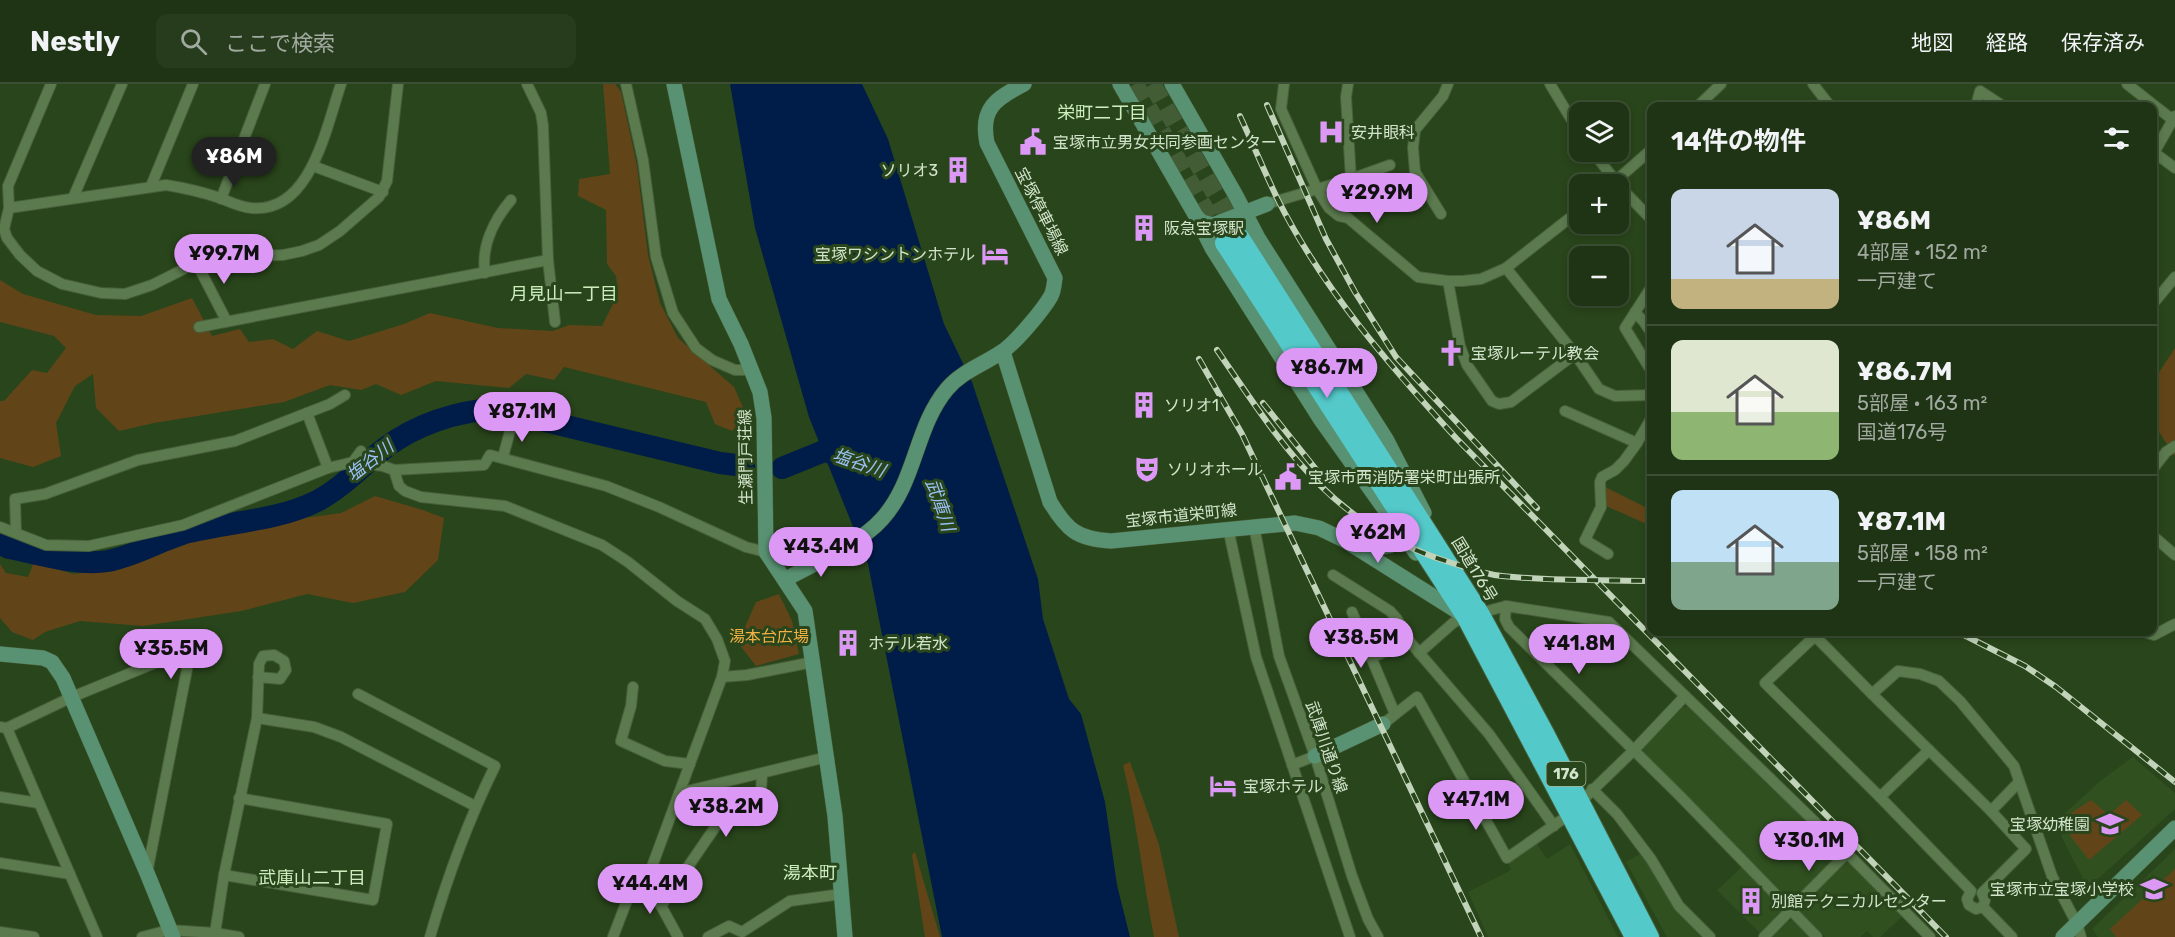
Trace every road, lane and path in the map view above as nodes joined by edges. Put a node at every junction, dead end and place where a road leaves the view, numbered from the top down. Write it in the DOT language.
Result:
graph roads {
  1 [pos="51,84"];
  2 [pos="122,84"];
  3 [pos="193,84"];
  4 [pos="265,84"];
  5 [pos="340,84"];
  6 [pos="398,84"];
  7 [pos="527,84"];
  8 [pos="626,84"];
  9 [pos="674,84"];
  10 [pos="1022,84"];
  11 [pos="1120,84"];
  12 [pos="1172,84"];
  13 [pos="1284,84"];
  14 [pos="1348,84"];
  15 [pos="1448,84"];
  16 [pos="1550,84"];
  17 [pos="1721,84"];
  18 [pos="1813,84"];
  19 [pos="2127,84"];
  20 [pos="1979,88"];
  21 [pos="1706,102"];
  22 [pos="1827,102"];
  23 [pos="1998,102"];
  24 [pos="2152,102"];
  25 [pos="2157,106"];
  26 [pos="1569,116"];
  27 [pos="2174,118"];
  28 [pos="2157,146"];
  29 [pos="2157,153"];
  30 [pos="1647,154"];
  31 [pos="1390,165"];
  32 [pos="313,166"];
  33 [pos="2175,168"];
  34 [pos="1626,174"];
  35 [pos="1351,179"];
  36 [pos="4,184"];
  37 [pos="151,186"];
  38 [pos="1317,189"];
  39 [pos="383,192"];
  40 [pos="1235,194"];
  41 [pos="1629,197"];
  42 [pos="73,198"];
  43 [pos="221,199"];
  44 [pos="511,200"];
  45 [pos="1267,204"];
  46 [pos="9,208"];
  47 [pos="1244,214"];
  48 [pos="1441,214"];
  49 [pos="1647,215"];
  50 [pos="1196,216"];
  51 [pos="1569,219"];
  52 [pos="1217,224"];
  53 [pos="1241,239"];
  54 [pos="548,260"];
  55 [pos="196,262"];
  56 [pos="1506,268"];
  57 [pos="485,273"];
  58 [pos="2175,277"];
  59 [pos="1448,281"];
  60 [pos="1647,294"];
  61 [pos="2157,300"];
  62 [pos="1635,312"];
  63 [pos="226,320"];
  64 [pos="555,322"];
  65 [pos="1647,326"];
  66 [pos="199,327"];
  67 [pos="1575,354"];
  68 [pos="997,355"];
  69 [pos="1647,364"];
  70 [pos="752,370"];
  71 [pos="345,395"];
  72 [pos="1647,395"];
  73 [pos="518,401"];
  74 [pos="1565,411"];
  75 [pos="307,414"];
  76 [pos="1647,426"];
  77 [pos="1637,443"];
  78 [pos="2175,446"];
  79 [pos="361,451"];
  80 [pos="503,457"];
  81 [pos="353,462"];
  82 [pos="2157,464"];
  83 [pos="328,468"];
  84 [pos="394,470"];
  85 [pos="1254,526"];
  86 [pos="0,527"];
  87 [pos="1228,528"];
  88 [pos="16,532"];
  89 [pos="1404,538"];
  90 [pos="2157,539"];
  91 [pos="1344,540"];
  92 [pos="766,552"];
  93 [pos="1608,554"];
  94 [pos="2175,555"];
  95 [pos="1333,575"];
  96 [pos="786,579"];
  97 [pos="1446,589"];
  98 [pos="1506,606"];
  99 [pos="1352,612"];
  100 [pos="1472,615"];
  101 [pos="2175,624"];
  102 [pos="2157,633"];
  103 [pos="1409,641"];
  104 [pos="1419,652"];
  105 [pos="0,654"];
  106 [pos="1371,658"];
  107 [pos="813,662"];
  108 [pos="258,677"];
  109 [pos="722,677"];
  110 [pos="633,687"];
  111 [pos="358,694"];
  112 [pos="1872,694"];
  113 [pos="1685,696"];
  114 [pos="72,697"];
  115 [pos="1395,714"];
  116 [pos="257,718"];
  117 [pos="1383,724"];
  118 [pos="4,728"];
  119 [pos="1929,750"];
  120 [pos="1633,751"];
  121 [pos="1315,756"];
  122 [pos="827,757"];
  123 [pos="690,764"];
  124 [pos="1292,765"];
  125 [pos="762,774"];
  126 [pos="2019,782"];
  127 [pos="679,793"];
  128 [pos="0,797"];
  129 [pos="1880,797"];
  130 [pos="240,798"];
  131 [pos="1581,801"];
  132 [pos="39,803"];
  133 [pos="475,806"];
  134 [pos="1991,811"];
  135 [pos="1554,826"];
  136 [pos="2175,828"];
  137 [pos="1847,853"];
  138 [pos="0,863"];
  139 [pos="147,873"];
  140 [pos="70,874"];
  141 [pos="224,875"];
  142 [pos="647,880"];
  143 [pos="1976,892"];
  144 [pos="842,894"];
  145 [pos="662,906"];
  146 [pos="1983,907"];
  147 [pos="1790,911"];
  148 [pos="2079,930"];
  149 [pos="0,932"];
  150 [pos="214,933"];
  151 [pos="171,934"];
  152 [pos="34,937"];
  153 [pos="97,937"];
  154 [pos="142,937"];
  155 [pos="239,937"];
  156 [pos="429,937"];
  157 [pos="613,937"];
  158 [pos="678,937"];
  159 [pos="708,937"];
  160 [pos="845,937"];
  161 [pos="1350,937"];
  162 [pos="1378,937"];
  163 [pos="1634,937"];
  164 [pos="1650,937"];
  165 [pos="1710,937"];
  166 [pos="1764,937"];
  167 [pos="1817,937"];
  168 [pos="1930,937"];
  169 [pos="2012,937"];
  170 [pos="2062,937"];
  1 -- 36 [label="street"];
  2 -- 42 [label="street"];
  3 -- 37 [label="street"];
  4 -- 43 [label="street"];
  5 -- 32 [label="street"];
  6 -- 39 [label="street"];
  7 -- 54 [label="street"];
  8 -- 70 [label="street"];
  9 -- 70 [label="street, 生瀬門戸荘線"];
  10 -- 68 [label="street, 宝塚停車場線"];
  11 -- 50 [label="street"];
  12 -- 40 [label="street"];
  13 -- 38 [label="street"];
  14 -- 35 [label="street"];
  15 -- 48 [label="street"];
  16 -- 26 [label="street"];
  17 -- 21 [label="street"];
  18 -- 22 [label="street"];
  19 -- 24 [label="street"];
  20 -- 23 [label="street"];
  25 -- 27 [label="street"];
  27 -- 28 [label="street"];
  29 -- 33 [label="street"];
  30 -- 34 [label="street"];
  31 -- 35 [label="street"];
  32 -- 39 [label="street"];
  32 -- 43 [label="street"];
  35 -- 38 [label="street"];
  36 -- 46 [label="street"];
  37 -- 42 [label="street"];
  37 -- 43 [label="street"];
  38 -- 45 [label="street"];
  38 -- 59 [label="street"];
  39 -- 55 [label="street"];
  40 -- 45 [label="street"];
  40 -- 47 [label="street"];
  40 -- 52 [label="street"];
  41 -- 49 [label="street"];
  42 -- 46 [label="street"];
  44 -- 57 [label="street"];
  45 -- 47 [label="street"];
  45 -- 53 [label="street"];
  46 -- 55 [label="street"];
  47 -- 52 [label="street"];
  47 -- 53 [label="street"];
  50 -- 52 [label="street"];
  50 -- 89 [label="street"];
  51 -- 56 [label="street"];
  53 -- 97 [label="highway, 国道176号 / 176"];
  53 -- 100 [label="highway, 国道176号 / 176"];
  54 -- 57 [label="street"];
  54 -- 64 [label="street"];
  55 -- 63 [label="street"];
  56 -- 59 [label="street"];
  56 -- 67 [label="street"];
  57 -- 63 [label="street"];
  58 -- 61 [label="street"];
  59 -- 67 [label="street"];
  60 -- 62 [label="street"];
  62 -- 65 [label="street"];
  62 -- 69 [label="street"];
  63 -- 66 [label="street"];
  67 -- 72 [label="street"];
  68 -- 87 [label="street, 宝塚市道栄町線"];
  68 -- 96 [label="street, 宝塚停車場線"];
  70 -- 92 [label="street, 生瀬門戸荘線"];
  71 -- 75 [label="street"];
  73 -- 80 [label="street"];
  74 -- 77 [label="street"];
  75 -- 83 [label="street"];
  75 -- 88 [label="street"];
  76 -- 77 [label="street"];
  77 -- 93 [label="street"];
  78 -- 82 [label="street"];
  79 -- 81 [label="street"];
  80 -- 84 [label="street"];
  80 -- 92 [label="street"];
  81 -- 83 [label="street"];
  81 -- 84 [label="street"];
  83 -- 88 [label="street"];
  84 -- 109 [label="street"];
  85 -- 87 [label="street, 宝塚市道栄町線"];
  85 -- 91 [label="street, 宝塚市道栄町線"];
  85 -- 121 [label="street, 武庫川通り線"];
  86 -- 88 [label="street"];
  87 -- 124 [label="street"];
  89 -- 91 [label="street"];
  89 -- 97 [label="street"];
  90 -- 94 [label="street"];
  91 -- 100 [label="street, 宝塚市道栄町線"];
  92 -- 96 [label="street"];
  95 -- 103 [label="street"];
  96 -- 107 [label="street"];
  97 -- 100 [label="highway, 国道176号 / 176"];
  98 -- 100 [label="street"];
  98 -- 113 [label="street"];
  98 -- 120 [label="street"];
  99 -- 106 [label="street"];
  100 -- 104 [label="street"];
  100 -- 131 [label="highway, 国道176号 / 176"];
  101 -- 102 [label="street"];
  103 -- 104 [label="street"];
  103 -- 106 [label="street"];
  104 -- 135 [label="street"];
  105 -- 114 [label="street"];
  106 -- 115 [label="street"];
  107 -- 109 [label="street"];
  107 -- 122 [label="street"];
  108 -- 116 [label="street"];
  109 -- 123 [label="street"];
  110 -- 123 [label="street"];
  111 -- 133 [label="street"];
  112 -- 119 [label="street"];
  112 -- 126 [label="street"];
  112 -- 129 [label="street"];
  113 -- 120 [label="street"];
  113 -- 137 [label="street"];
  114 -- 118 [label="street"];
  114 -- 139 [label="street"];
  114 -- 139 [label="street"];
  115 -- 117 [label="street"];
  115 -- 135 [label="street"];
  116 -- 130 [label="street"];
  116 -- 133 [label="street"];
  117 -- 121 [label="street"];
  118 -- 132 [label="street"];
  119 -- 129 [label="street"];
  119 -- 134 [label="street"];
  120 -- 131 [label="street"];
  120 -- 147 [label="street"];
  121 -- 124 [label="street"];
  121 -- 162 [label="street, 武庫川通り線"];
  122 -- 125 [label="street"];
  122 -- 144 [label="street"];
  123 -- 127 [label="street"];
  124 -- 161 [label="street"];
  125 -- 127 [label="street"];
  125 -- 145 [label="street"];
  126 -- 134 [label="street"];
  126 -- 148 [label="street"];
  127 -- 142 [label="street"];
  128 -- 132 [label="street"];
  129 -- 143 [label="street"];
  130 -- 141 [label="street"];
  130 -- 141 [label="street"];
  131 -- 135 [label="street"];
  131 -- 163 [label="highway, 国道176号 / 176"];
  131 -- 164 [label="highway, 国道176号 / 176"];
  131 -- 165 [label="street"];
  132 -- 140 [label="street"];
  133 -- 156 [label="street"];
  134 -- 143 [label="street"];
  136 -- 148 [label="street"];
  137 -- 147 [label="street"];
  137 -- 168 [label="street"];
  138 -- 140 [label="street"];
  139 -- 151 [label="street"];
  140 -- 153 [label="street"];
  141 -- 150 [label="street"];
  142 -- 145 [label="street"];
  142 -- 157 [label="street"];
  143 -- 146 [label="street"];
  143 -- 146 [label="street"];
  144 -- 159 [label="street"];
  144 -- 160 [label="street"];
  145 -- 158 [label="street"];
  146 -- 169 [label="street"];
  147 -- 166 [label="street"];
  147 -- 167 [label="street"];
  148 -- 170 [label="street"];
  149 -- 152 [label="street"];
  150 -- 151 [label="street"];
  150 -- 155 [label="street"];
  151 -- 154 [label="street"];
}
